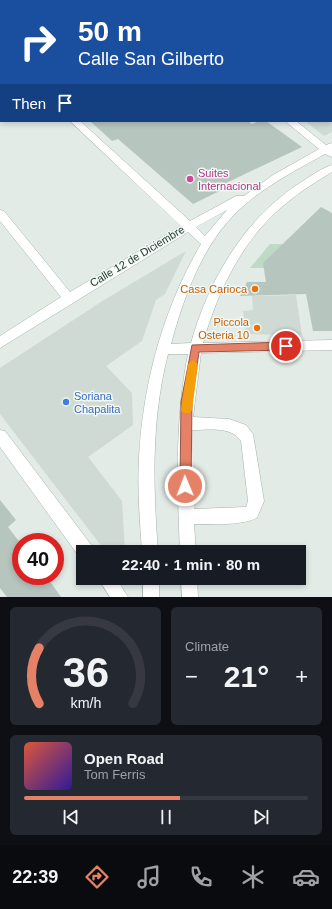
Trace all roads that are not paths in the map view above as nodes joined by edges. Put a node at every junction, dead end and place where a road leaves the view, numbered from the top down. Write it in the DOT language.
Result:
graph roads {
  1 [pos="76,122"];
  2 [pos="291,122"];
  3 [pos="330,150"];
  4 [pos="332,168"];
  5 [pos="278,177"];
  6 [pos="0,214"];
  7 [pos="188,226"];
  8 [pos="206,242"];
  9 [pos="68,297"];
  10 [pos="0,343"];
  11 [pos="332,344"];
  12 [pos="195,348"];
  13 [pos="163,349"];
  14 [pos="186,423"];
  15 [pos="0,436"];
  16 [pos="186,518"];
  17 [pos="81,545"];
  18 [pos="150,545"];
  19 [pos="188,545"];
  20 [pos="111,585"];
  21 [pos="151,585"];
  22 [pos="189,585"];
  23 [pos="120,597"];
  24 [pos="151,597"];
  25 [pos="190,597"];
  1 -- 7 [label="street"];
  2 -- 3 [label="street"];
  3 -- 5 [label="street"];
  4 -- 12 [label="street"];
  5 -- 7 [label="street, Calle 12 de Diciembre"];
  5 -- 8 [label="street"];
  6 -- 9 [label="street"];
  7 -- 8 [label="street"];
  7 -- 9 [label="street, Calle 12 de Diciembre"];
  8 -- 13 [label="street"];
  9 -- 10 [label="street, Calle 12 de Diciembre"];
  11 -- 12 [label="street"];
  12 -- 13 [label="street"];
  12 -- 14 [label="street"];
  13 -- 18 [label="street"];
  14 -- 16 [label="street"];
  14 -- 16 [label="street"];
  15 -- 17 [label="street"];
  16 -- 19 [label="street"];
  20 -- 23 [label="street"];
  21 -- 24 [label="street"];
  22 -- 25 [label="street"];
}
